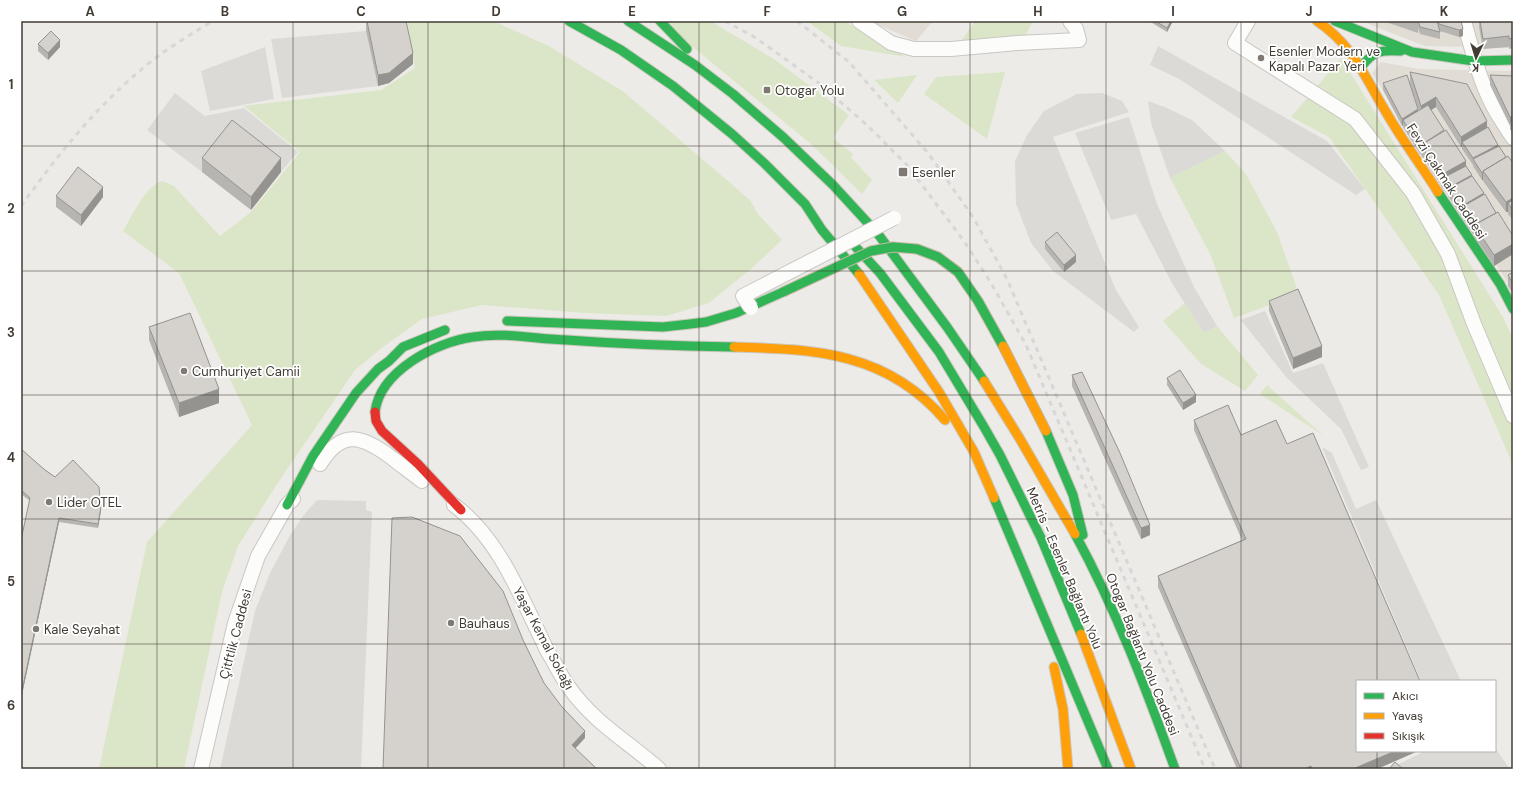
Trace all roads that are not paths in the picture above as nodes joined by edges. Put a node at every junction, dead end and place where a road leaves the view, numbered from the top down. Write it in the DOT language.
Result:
graph roads {
  1 [pos="569,21"];
  2 [pos="628,21"];
  3 [pos="660,21"];
  4 [pos="859,21"];
  5 [pos="1070,21"];
  6 [pos="1248,21"];
  7 [pos="1317,21"];
  8 [pos="1335,21"];
  9 [pos="1464,21"];
  10 [pos="1367,27"];
  11 [pos="1412,52"];
  12 [pos="1513,60"];
  13 [pos="1474,61"];
  14 [pos="1362,66"];
  15 [pos="714,79"];
  16 [pos="1513,138"];
  17 [pos="805,204"];
  18 [pos="894,218"];
  19 [pos="829,222"];
  20 [pos="840,233"];
  21 [pos="1513,275"];
  22 [pos="1500,284"];
  23 [pos="751,308"];
  24 [pos="1513,309"];
  25 [pos="501,321"];
  26 [pos="572,324"];
  27 [pos="456,327"];
  28 [pos="570,341"];
  29 [pos="403,347"];
  30 [pos="418,358"];
  31 [pos="1513,416"];
  32 [pos="984,476"];
  33 [pos="287,505"];
  34 [pos="461,510"];
  35 [pos="1084,550"];
  36 [pos="1040,606"];
  37 [pos="1066,670"];
  38 [pos="1086,740"];
  39 [pos="657,767"];
  40 [pos="201,769"];
  41 [pos="1068,769"];
  42 [pos="1108,769"];
  43 [pos="1130,769"];
  44 [pos="1175,769"];
  1 -- 17 [label="main road"];
  2 -- 15 [label="main road"];
  3 -- 15 [label="main road"];
  4 -- 5 [label="street"];
  6 -- 31 [label="street"];
  7 -- 14 [label="main road, Fevzi Çakmak Caddesi"];
  8 -- 10 [label="main road"];
  9 -- 13 [label="street"];
  10 -- 11 [label="main road"];
  11 -- 13 [label="main road"];
  11 -- 14 [label="main road"];
  12 -- 13 [label="main road"];
  13 -- 16 [label="street"];
  14 -- 22 [label="main road, Fevzi Çakmak Caddesi"];
  15 -- 35 [label="main road, Otogar Bağlantı Yolu Caddesi"];
  17 -- 19 [label="main road"];
  17 -- 32 [label="main road"];
  18 -- 23 [label="street, bridge"];
  20 -- 43 [label="main road, Metris - Esenler Bağlantı Yolu"];
  21 -- 22 [label="street"];
  22 -- 24 [label="main road, Fevzi Çakmak Caddesi"];
  23 -- 26 [label="main road"];
  23 -- 35 [label="main road, bridge"];
  25 -- 26 [label="main road"];
  26 -- 28 [label="main road"];
  27 -- 29 [label="main road"];
  28 -- 30 [label="main road"];
  28 -- 32 [label="main road"];
  29 -- 30 [label="main road"];
  29 -- 33 [label="main road"];
  30 -- 34 [label="main road"];
  32 -- 36 [label="main road"];
  33 -- 34 [label="street, Çitftlik Caddesi"];
  33 -- 40 [label="street, Çitftlik Caddesi"];
  34 -- 39 [label="street, Yaşar Kemal Sokağı"];
  35 -- 44 [label="main road, Otogar Bağlantı Yolu Caddesi"];
  36 -- 37 [label="main road"];
  36 -- 41 [label="main road"];
  37 -- 38 [label="main road"];
  37 -- 42 [label="main road"];
}
